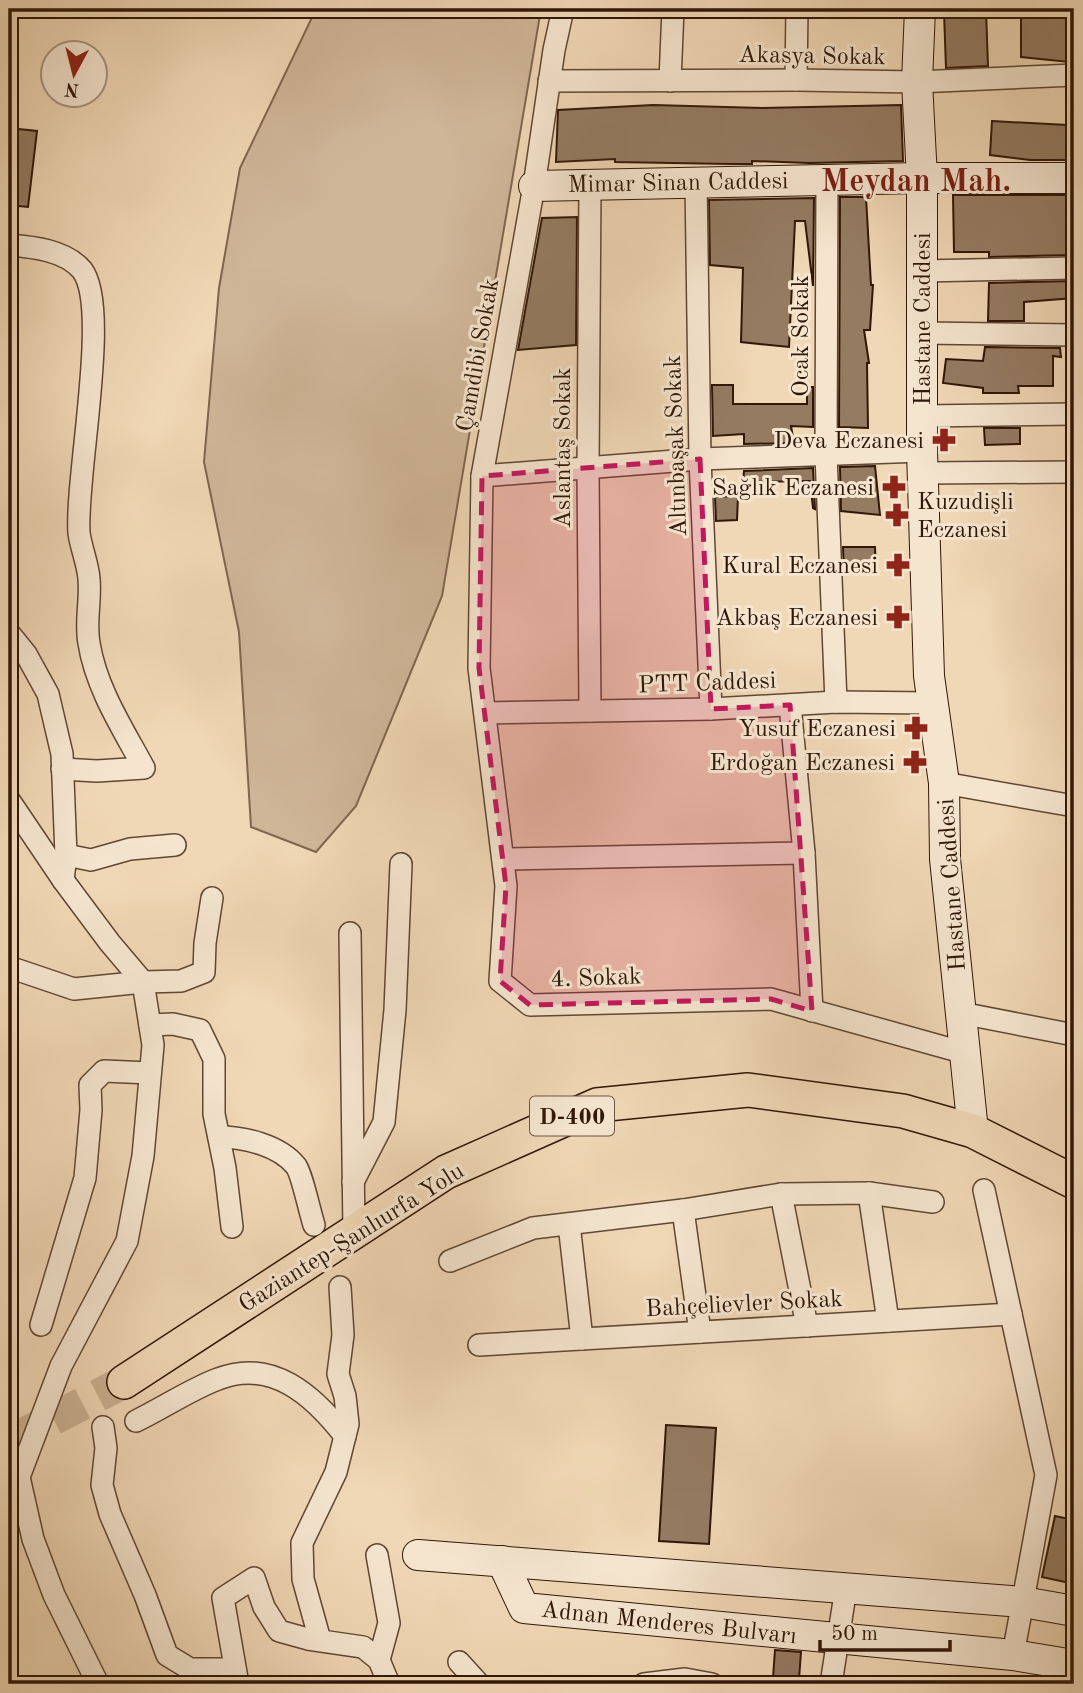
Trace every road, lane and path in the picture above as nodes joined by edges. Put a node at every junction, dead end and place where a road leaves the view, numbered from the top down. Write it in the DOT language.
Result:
graph roads {
  1 [pos="563,9"];
  2 [pos="673,9"];
  3 [pos="797,9"];
  4 [pos="920,9"];
  5 [pos="1074,75"];
  6 [pos="796,80"];
  7 [pos="549,81"];
  8 [pos="670,81"];
  9 [pos="918,82"];
  10 [pos="922,178"];
  11 [pos="1074,178"];
  12 [pos="827,179"];
  13 [pos="696,181"];
  14 [pos="590,185"];
  15 [pos="534,186"];
  16 [pos="9,245"];
  17 [pos="1074,268"];
  18 [pos="922,271"];
  19 [pos="923,333"];
  20 [pos="1074,335"];
  21 [pos="1074,414"];
  22 [pos="922,416"];
  23 [pos="826,455"];
  24 [pos="700,460"];
  25 [pos="922,462"];
  26 [pos="588,470"];
  27 [pos="1074,472"];
  28 [pos="482,477"];
  29 [pos="9,633"];
  30 [pos="836,702"];
  31 [pos="932,703"];
  32 [pos="790,705"];
  33 [pos="711,709"];
  34 [pos="590,712"];
  35 [pos="485,713"];
  36 [pos="62,769"];
  37 [pos="944,783"];
  38 [pos="9,800"];
  39 [pos="1074,806"];
  40 [pos="175,845"];
  41 [pos="804,853"];
  42 [pos="66,855"];
  43 [pos="503,859"];
  44 [pos="401,864"];
  45 [pos="63,880"];
  46 [pos="212,898"];
  47 [pos="350,933"];
  48 [pos="9,967"];
  49 [pos="143,982"];
  50 [pos="812,1011"];
  51 [pos="961,1013"];
  52 [pos="149,1026"];
  53 [pos="1074,1035"];
  54 [pos="965,1053"];
  55 [pos="150,1073"];
  56 [pos="973,1131"];
  57 [pos="219,1137"];
  58 [pos="1073,1181"];
  59 [pos="353,1182"];
  60 [pos="984,1190"];
  61 [pos="869,1193"];
  62 [pos="781,1194"];
  63 [pos="933,1202"];
  64 [pos="683,1210"];
  65 [pos="569,1224"];
  66 [pos="314,1225"];
  67 [pos="232,1227"];
  68 [pos="354,1232"];
  69 [pos="450,1261"];
  70 [pos="340,1287"];
  71 [pos="1011,1314"];
  72 [pos="888,1321"];
  73 [pos="41,1325"];
  74 [pos="807,1326"];
  75 [pos="700,1332"];
  76 [pos="582,1339"];
  77 [pos="480,1345"];
  78 [pos="124,1382"];
  79 [pos="136,1421"];
  80 [pos="103,1427"];
  81 [pos="345,1436"];
  82 [pos="377,1555"];
  83 [pos="418,1555"];
  84 [pos="502,1561"];
  85 [pos="846,1588"];
  86 [pos="1023,1602"];
  87 [pos="1074,1611"];
  88 [pos="838,1639"];
  89 [pos="320,1640"];
  90 [pos="1013,1655"];
  91 [pos="379,1660"];
  92 [pos="459,1662"];
  93 [pos="1074,1665"];
  94 [pos="237,1677"];
  95 [pos="98,1684"];
  96 [pos="389,1684"];
  97 [pos="479,1684"];
  98 [pos="644,1684"];
  99 [pos="712,1684"];
  100 [pos="831,1684"];
  1 -- 7 [label="street, Çamdibi Sokak"];
  2 -- 8 [label="street"];
  3 -- 6 [label="street"];
  4 -- 9 [label="street, Hastane Caddesi"];
  5 -- 9 [label="street, Akasya Sokak"];
  6 -- 8 [label="street, Akasya Sokak"];
  6 -- 9 [label="street, Akasya Sokak"];
  7 -- 8 [label="street, Akasya Sokak"];
  7 -- 15 [label="street, Çamdibi Sokak"];
  9 -- 10 [label="street, Hastane Caddesi"];
  10 -- 11 [label="street, Mimar Sinan Caddesi"];
  10 -- 12 [label="street, Mimar Sinan Caddesi"];
  10 -- 18 [label="street, Hastane Caddesi"];
  12 -- 13 [label="street, Mimar Sinan Caddesi"];
  12 -- 23 [label="street, Ocak Sokak"];
  13 -- 14 [label="street, Mimar Sinan Caddesi"];
  13 -- 24 [label="street, Altınbaşak Sokak"];
  14 -- 15 [label="street, Mimar Sinan Caddesi"];
  14 -- 26 [label="street, Aslantaş Sokak"];
  15 -- 28 [label="street, Çamdibi Sokak"];
  16 -- 36 [label="street"];
  17 -- 18 [label="street"];
  18 -- 19 [label="street, Hastane Caddesi"];
  19 -- 20 [label="street"];
  19 -- 22 [label="street, Hastane Caddesi"];
  21 -- 22 [label="street"];
  22 -- 25 [label="street, Hastane Caddesi"];
  23 -- 24 [label="street"];
  23 -- 25 [label="street"];
  23 -- 30 [label="street, Ocak Sokak"];
  24 -- 26 [label="street"];
  24 -- 33 [label="street, Altınbaşak Sokak"];
  25 -- 27 [label="street"];
  25 -- 31 [label="street, Hastane Caddesi"];
  26 -- 28 [label="street"];
  26 -- 34 [label="street, Aslantaş Sokak"];
  28 -- 35 [label="street, Çamdibi Sokak"];
  29 -- 36 [label="street"];
  30 -- 31 [label="street, PTT Caddesi"];
  30 -- 32 [label="street, PTT Caddesi"];
  31 -- 37 [label="street, Hastane Caddesi"];
  32 -- 33 [label="street, PTT Caddesi"];
  32 -- 41 [label="street"];
  33 -- 34 [label="street, PTT Caddesi"];
  34 -- 35 [label="street, PTT Caddesi"];
  35 -- 43 [label="street, 4. Sokak"];
  36 -- 42 [label="street"];
  37 -- 39 [label="street"];
  37 -- 51 [label="street, Hastane Caddesi"];
  38 -- 45 [label="street"];
  40 -- 42 [label="street"];
  41 -- 43 [label="street"];
  41 -- 50 [label="street"];
  42 -- 45 [label="street"];
  43 -- 50 [label="street, 4. Sokak"];
  44 -- 59 [label="street"];
  45 -- 49 [label="street"];
  46 -- 49 [label="street"];
  47 -- 59 [label="street"];
  48 -- 49 [label="street"];
  49 -- 52 [label="street"];
  50 -- 54 [label="street, 4. Sokak"];
  51 -- 53 [label="street"];
  51 -- 54 [label="street, Hastane Caddesi"];
  52 -- 55 [label="street"];
  52 -- 57 [label="street"];
  54 -- 56 [label="street, Hastane Caddesi"];
  55 -- 73 [label="street"];
  55 -- 95 [label="street"];
  56 -- 58 [label="main road, Gaziantep-Şanlıurfa Yolu / D-400"];
  56 -- 68 [label="main road, Gaziantep-Şanlıurfa Yolu / D-400"];
  57 -- 66 [label="street"];
  57 -- 67 [label="street"];
  59 -- 68 [label="street"];
  60 -- 71 [label="street"];
  61 -- 62 [label="street"];
  61 -- 63 [label="street"];
  61 -- 72 [label="street"];
  62 -- 64 [label="street"];
  62 -- 74 [label="street"];
  64 -- 65 [label="street"];
  64 -- 75 [label="street"];
  65 -- 69 [label="street"];
  65 -- 76 [label="street"];
  68 -- 78 [label="main road, Gaziantep-Şanlıurfa Yolu / D-400"];
  70 -- 81 [label="street"];
  71 -- 72 [label="street, Bahçelievler Sokak"];
  71 -- 86 [label="street"];
  72 -- 74 [label="street, Bahçelievler Sokak"];
  74 -- 75 [label="street, Bahçelievler Sokak"];
  75 -- 76 [label="street, Bahçelievler Sokak"];
  76 -- 77 [label="street, Bahçelievler Sokak"];
  79 -- 81 [label="street"];
  80 -- 94 [label="street"];
  81 -- 89 [label="street"];
  82 -- 91 [label="street"];
  83 -- 84 [label="street, Adnan Menderes Bulvarı"];
  84 -- 85 [label="street, Adnan Menderes Bulvarı"];
  84 -- 88 [label="street, Adnan Menderes Bulvarı"];
  85 -- 86 [label="street, Adnan Menderes Bulvarı"];
  85 -- 88 [label="street"];
  86 -- 87 [label="street, Adnan Menderes Bulvarı"];
  86 -- 90 [label="street"];
  88 -- 90 [label="street, Adnan Menderes Bulvarı"];
  88 -- 100 [label="street"];
  89 -- 91 [label="street"];
  89 -- 94 [label="street"];
  90 -- 93 [label="street, Adnan Menderes Bulvarı"];
  91 -- 96 [label="street"];
  92 -- 97 [label="street"];
  98 -- 99 [label="street"];
}
